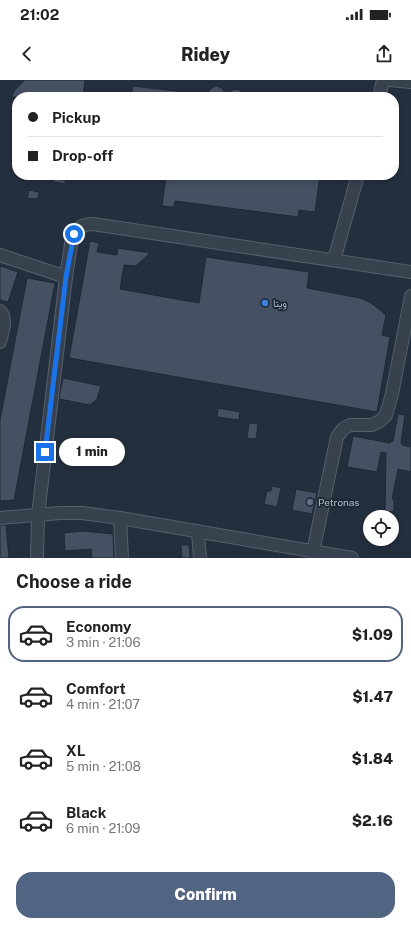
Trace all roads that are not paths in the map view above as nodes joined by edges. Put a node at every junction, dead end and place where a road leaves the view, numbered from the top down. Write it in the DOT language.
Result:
graph roads {
  1 [pos="383,80"];
  2 [pos="389,80"];
  3 [pos="411,82"];
  4 [pos="380,92"];
  5 [pos="357,180"];
  6 [pos="0,255"];
  7 [pos="334,260"];
  8 [pos="411,272"];
  9 [pos="66,277"];
  10 [pos="411,296"];
  11 [pos="0,311"];
  12 [pos="0,342"];
  13 [pos="38,515"];
  14 [pos="0,518"];
  15 [pos="120,518"];
  16 [pos="198,532"];
  17 [pos="313,552"];
  18 [pos="37,558"];
  19 [pos="122,558"];
  20 [pos="200,558"];
  21 [pos="352,558"];
  1 -- 4 [label="street"];
  2 -- 3 [label="street"];
  5 -- 7 [label="street"];
  6 -- 9 [label="street"];
  7 -- 8 [label="street"];
  7 -- 9 [label="street"];
  9 -- 13 [label="street"];
  10 -- 17 [label="street"];
  11 -- 12 [label="street"];
  13 -- 14 [label="street"];
  13 -- 15 [label="street"];
  13 -- 18 [label="street"];
  15 -- 16 [label="street"];
  15 -- 19 [label="street"];
  16 -- 17 [label="street"];
  16 -- 20 [label="street"];
  17 -- 21 [label="street"];
}
